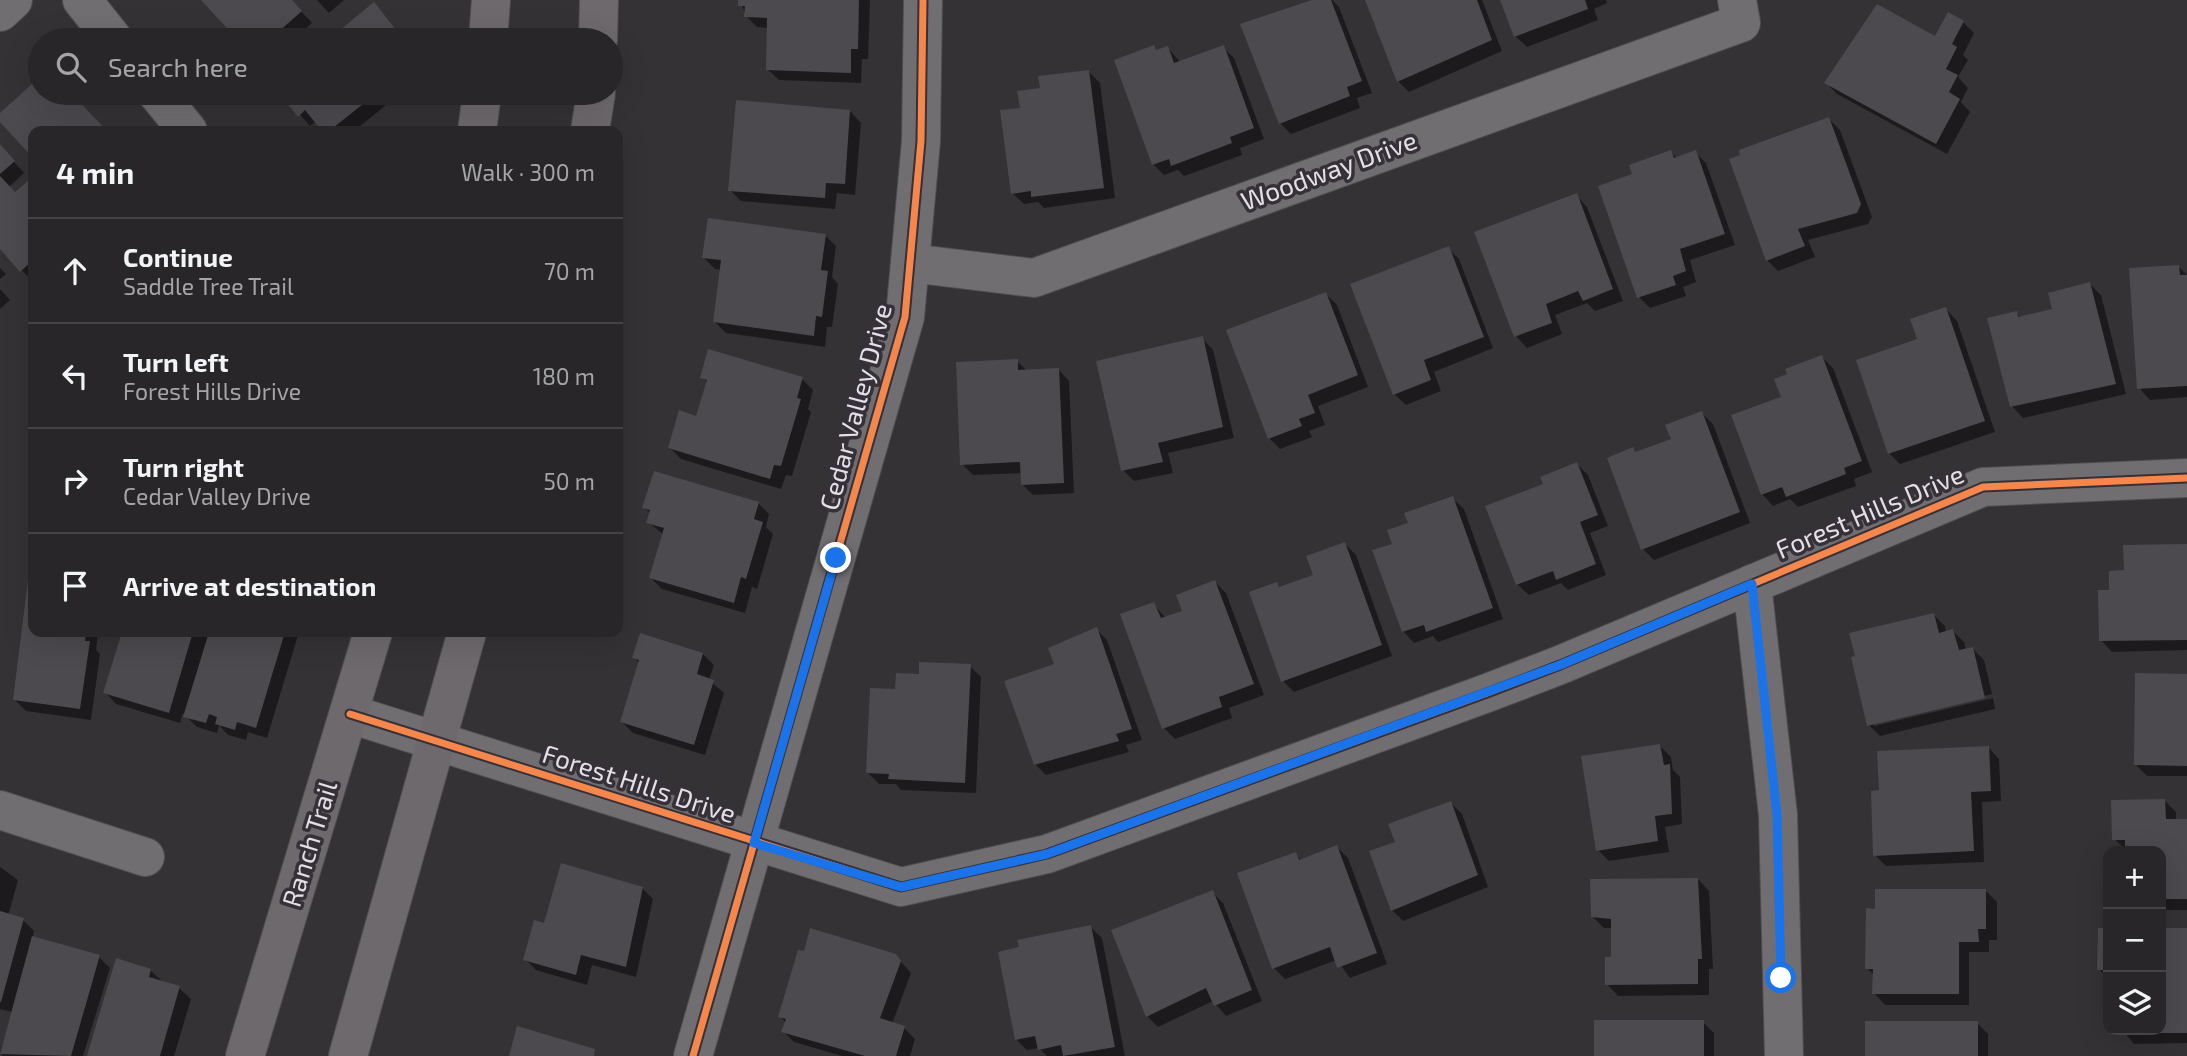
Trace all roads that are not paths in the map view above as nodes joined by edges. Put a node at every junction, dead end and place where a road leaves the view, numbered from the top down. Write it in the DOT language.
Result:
graph roads {
  1 [pos="13,0"];
  2 [pos="82,0"];
  3 [pos="491,0"];
  4 [pos="600,0"];
  5 [pos="923,0"];
  6 [pos="1739,11"];
  7 [pos="0,12"];
  8 [pos="104,28"];
  9 [pos="489,28"];
  10 [pos="599,28"];
  11 [pos="167,105"];
  12 [pos="480,105"];
  13 [pos="594,105"];
  14 [pos="184,126"];
  15 [pos="478,126"];
  16 [pos="591,126"];
  17 [pos="910,263"];
  18 [pos="2187,478"];
  19 [pos="1752,584"];
  20 [pos="372,637"];
  21 [pos="466,637"];
  22 [pos="349,714"];
  23 [pos="436,742"];
  24 [pos="0,810"];
  25 [pos="754,843"];
  26 [pos="145,857"];
  27 [pos="245,1056"];
  28 [pos="348,1056"];
  29 [pos="693,1056"];
  30 [pos="1784,1056"];
  1 -- 7 [label="street"];
  2 -- 8 [label="street"];
  3 -- 9 [label="main road"];
  4 -- 10 [label="main road"];
  5 -- 17 [label="street, Cedar Valley Drive"];
  6 -- 17 [label="street, Woodway Drive"];
  11 -- 14 [label="street"];
  12 -- 15 [label="main road"];
  13 -- 16 [label="main road"];
  17 -- 25 [label="street, Cedar Valley Drive"];
  18 -- 19 [label="street, Forest Hills Drive"];
  19 -- 25 [label="street, Forest Hills Drive"];
  19 -- 30 [label="street"];
  20 -- 22 [label="main road, Ranch Trail"];
  21 -- 23 [label="main road"];
  22 -- 23 [label="street, Forest Hills Drive"];
  22 -- 27 [label="main road, Ranch Trail"];
  23 -- 25 [label="street, Forest Hills Drive"];
  23 -- 28 [label="main road"];
  24 -- 26 [label="street"];
  25 -- 29 [label="street, Cedar Valley Drive"];
}
